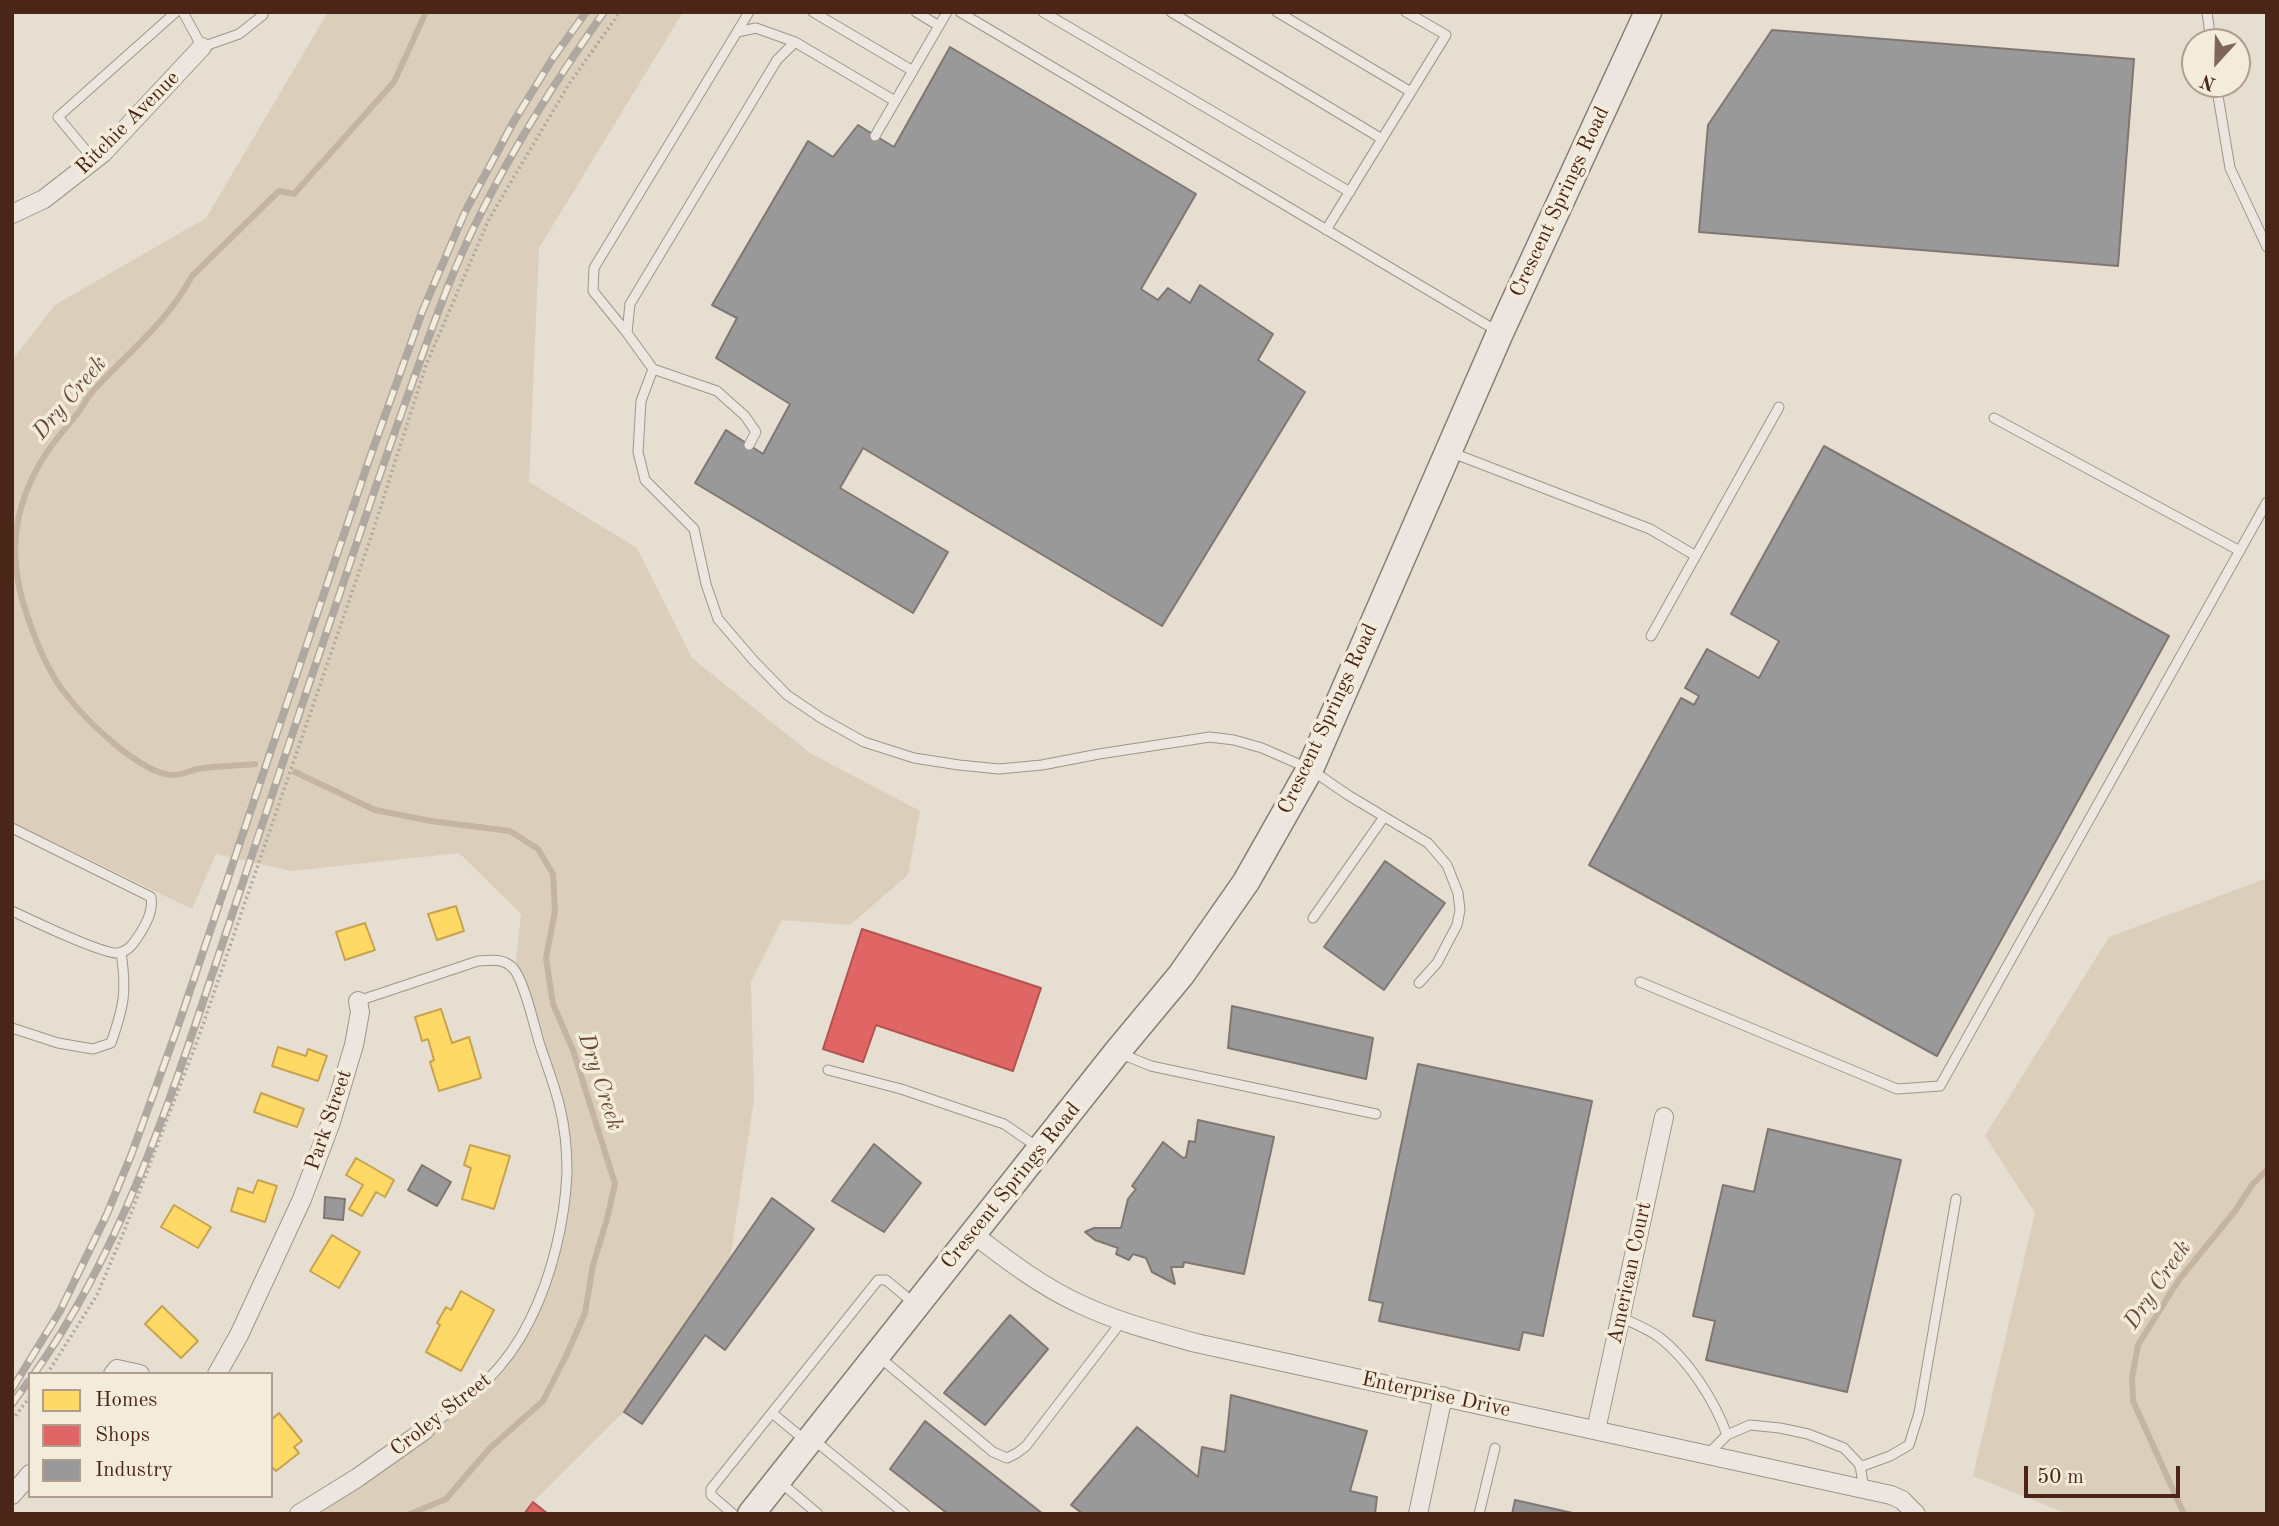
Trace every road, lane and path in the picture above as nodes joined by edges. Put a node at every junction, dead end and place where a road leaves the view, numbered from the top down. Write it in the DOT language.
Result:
graph roads {
  1 [pos="176,12"];
  2 [pos="183,12"];
  3 [pos="620,12"];
  4 [pos="749,12"];
  5 [pos="813,12"];
  6 [pos="916,12"];
  7 [pos="947,12"];
  8 [pos="960,12"];
  9 [pos="1043,12"];
  10 [pos="1171,12"];
  11 [pos="1277,12"];
  12 [pos="1406,12"];
  13 [pos="1648,12"];
  14 [pos="263,15"];
  15 [pos="939,26"];
  16 [pos="737,32"];
  17 [pos="795,42"];
  18 [pos="202,47"];
  19 [pos="913,71"];
  20 [pos="1411,92"];
  21 [pos="2218,98"];
  22 [pos="895,101"];
  23 [pos="875,136"];
  24 [pos="1382,139"];
  25 [pos="94,160"];
  26 [pos="1350,192"];
  27 [pos="12,214"];
  28 [pos="1326,230"];
  29 [pos="2267,247"];
  30 [pos="627,333"];
  31 [pos="1500,333"];
  32 [pos="653,369"];
  33 [pos="1779,407"];
  34 [pos="1994,418"];
  35 [pos="749,445"];
  36 [pos="1449,451"];
  37 [pos="2267,502"];
  38 [pos="2240,551"];
  39 [pos="1696,556"];
  40 [pos="1650,636"];
  41 [pos="1310,769"];
  42 [pos="1384,817"];
  43 [pos="12,828"];
  44 [pos="12,911"];
  45 [pos="1313,918"];
  46 [pos="121,952"];
  47 [pos="505,962"];
  48 [pos="1640,982"];
  49 [pos="1419,983"];
  50 [pos="358,1001"];
  51 [pos="12,1028"];
  52 [pos="1117,1052"];
  53 [pos="828,1070"];
  54 [pos="1376,1114"];
  55 [pos="1664,1117"];
  56 [pos="1040,1149"];
  57 [pos="1956,1199"];
  58 [pos="973,1234"];
  59 [pos="916,1305"];
  60 [pos="1620,1317"];
  61 [pos="1122,1321"];
  62 [pos="876,1355"];
  63 [pos="48,1372"];
  64 [pos="218,1372"];
  65 [pos="1443,1396"];
  66 [pos="28,1399"];
  67 [pos="772,1413"];
  68 [pos="12,1420"];
  69 [pos="425,1430"];
  70 [pos="1596,1430"];
  71 [pos="1727,1435"];
  72 [pos="809,1440"];
  73 [pos="1495,1448"];
  74 [pos="1708,1454"];
  75 [pos="1860,1467"];
  76 [pos="28,1476"];
  77 [pos="778,1480"];
  78 [pos="1864,1489"];
  79 [pos="12,1495"];
  80 [pos="299,1514"];
  81 [pos="733,1514"];
  82 [pos="751,1514"];
  83 [pos="818,1514"];
  84 [pos="905,1514"];
  85 [pos="1418,1514"];
  86 [pos="1479,1514"];
  87 [pos="1916,1514"];
  1 -- 25 [label="lane"];
  2 -- 18 [label="lane"];
  3 -- 63 [label="path"];
  4 -- 16 [label="lane"];
  5 -- 19 [label="lane"];
  6 -- 15 [label="lane"];
  7 -- 15 [label="lane"];
  8 -- 28 [label="lane"];
  9 -- 26 [label="lane"];
  10 -- 24 [label="lane"];
  11 -- 20 [label="lane"];
  12 -- 20 [label="lane"];
  13 -- 31 [label="main road, Crescent Springs Road"];
  14 -- 18 [label="lane"];
  15 -- 19 [label="lane"];
  16 -- 17 [label="lane"];
  16 -- 30 [label="lane"];
  17 -- 22 [label="lane"];
  17 -- 30 [label="lane"];
  18 -- 25 [label="street, Ritchie Avenue"];
  19 -- 22 [label="lane"];
  20 -- 24 [label="lane"];
  21 -- 29 [label="lane"];
  22 -- 23 [label="lane"];
  24 -- 26 [label="lane"];
  25 -- 27 [label="street, Ritchie Avenue"];
  26 -- 28 [label="lane"];
  28 -- 31 [label="lane"];
  30 -- 32 [label="lane"];
  31 -- 36 [label="main road, Crescent Springs Road"];
  32 -- 35 [label="lane"];
  32 -- 41 [label="lane"];
  33 -- 39 [label="lane"];
  34 -- 38 [label="lane"];
  36 -- 39 [label="lane"];
  36 -- 41 [label="main road, Crescent Springs Road"];
  37 -- 38 [label="lane"];
  38 -- 48 [label="lane"];
  39 -- 40 [label="lane"];
  41 -- 42 [label="lane"];
  41 -- 52 [label="main road, Crescent Springs Road"];
  42 -- 45 [label="lane"];
  42 -- 49 [label="lane"];
  43 -- 46 [label="lane"];
  44 -- 46 [label="lane"];
  46 -- 51 [label="lane"];
  47 -- 50 [label="lane, Park Street"];
  47 -- 69 [label="lane, Croley Street"];
  50 -- 64 [label="street, Park Street"];
  52 -- 54 [label="lane"];
  52 -- 56 [label="main road, Crescent Springs Road"];
  53 -- 56 [label="lane"];
  55 -- 60 [label="street, American Court"];
  56 -- 58 [label="main road, Crescent Springs Road"];
  57 -- 75 [label="lane"];
  58 -- 59 [label="main road, Crescent Springs Road"];
  58 -- 61 [label="street, Enterprise Drive"];
  59 -- 62 [label="main road, Crescent Springs Road"];
  59 -- 67 [label="lane"];
  60 -- 70 [label="street, American Court"];
  60 -- 71 [label="lane"];
  61 -- 62 [label="lane"];
  61 -- 65 [label="street, Enterprise Drive"];
  62 -- 72 [label="main road, Crescent Springs Road"];
  65 -- 70 [label="street, Enterprise Drive"];
  65 -- 85 [label="street"];
  66 -- 68 [label="path"];
  67 -- 72 [label="lane"];
  67 -- 81 [label="lane"];
  69 -- 80 [label="street, Croley Street"];
  70 -- 74 [label="street, Enterprise Drive"];
  71 -- 74 [label="lane"];
  71 -- 75 [label="lane"];
  72 -- 77 [label="main road, Crescent Springs Road"];
  72 -- 84 [label="lane"];
  73 -- 86 [label="lane"];
  74 -- 78 [label="street, Enterprise Drive"];
  75 -- 78 [label="lane"];
  76 -- 79 [label="street"];
  77 -- 82 [label="main road, Crescent Springs Road"];
  77 -- 83 [label="lane"];
  78 -- 87 [label="street, Enterprise Drive"];
}
